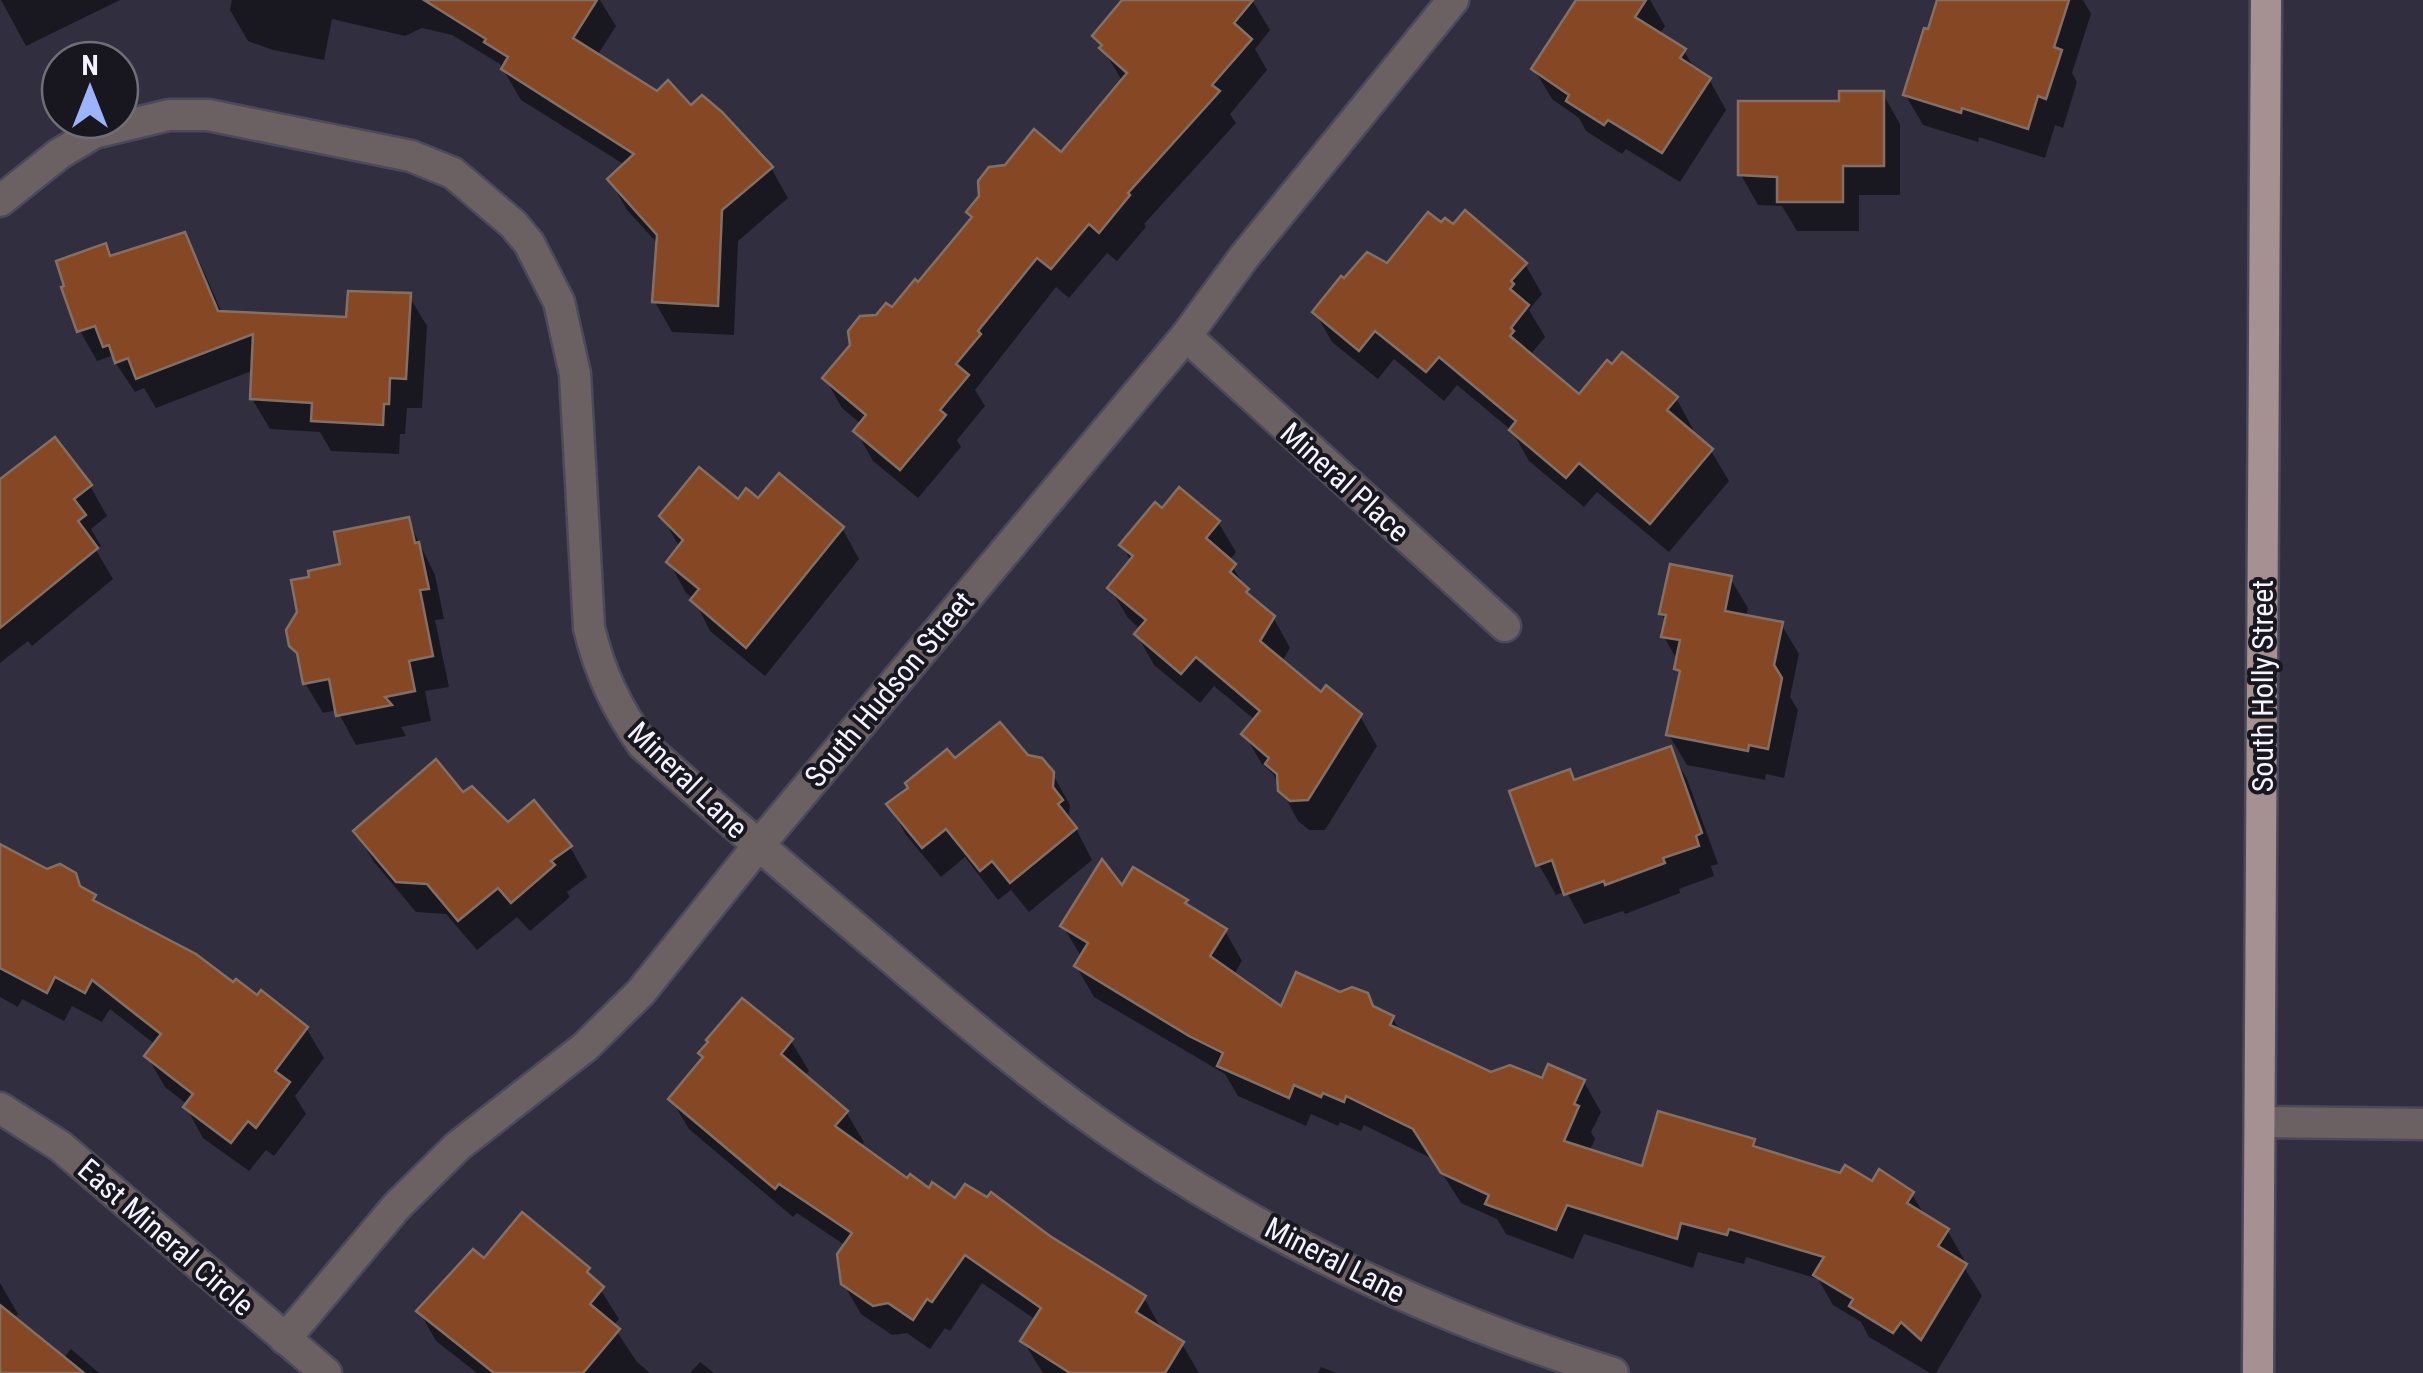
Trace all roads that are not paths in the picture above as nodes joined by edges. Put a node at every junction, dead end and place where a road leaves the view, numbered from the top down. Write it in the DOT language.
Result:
graph roads {
  1 [pos="1453,0"];
  2 [pos="2266,0"];
  3 [pos="0,201"];
  4 [pos="1186,336"];
  5 [pos="1505,626"];
  6 [pos="758,846"];
  7 [pos="0,1108"];
  8 [pos="2260,1122"];
  9 [pos="2423,1124"];
  10 [pos="285,1339"];
  11 [pos="326,1373"];
  12 [pos="1612,1373"];
  13 [pos="2258,1373"];
  1 -- 4 [label="street, South Hudson Street"];
  2 -- 8 [label="main road, South Holly Street"];
  3 -- 6 [label="street, Mineral Lane"];
  4 -- 5 [label="street, Mineral Place"];
  4 -- 6 [label="street, South Hudson Street"];
  6 -- 10 [label="street, South Hudson Street"];
  6 -- 12 [label="street, Mineral Lane"];
  7 -- 10 [label="street, East Mineral Circle"];
  8 -- 9 [label="street"];
  8 -- 13 [label="main road, South Holly Street"];
  10 -- 11 [label="street, East Mineral Circle"];
}
